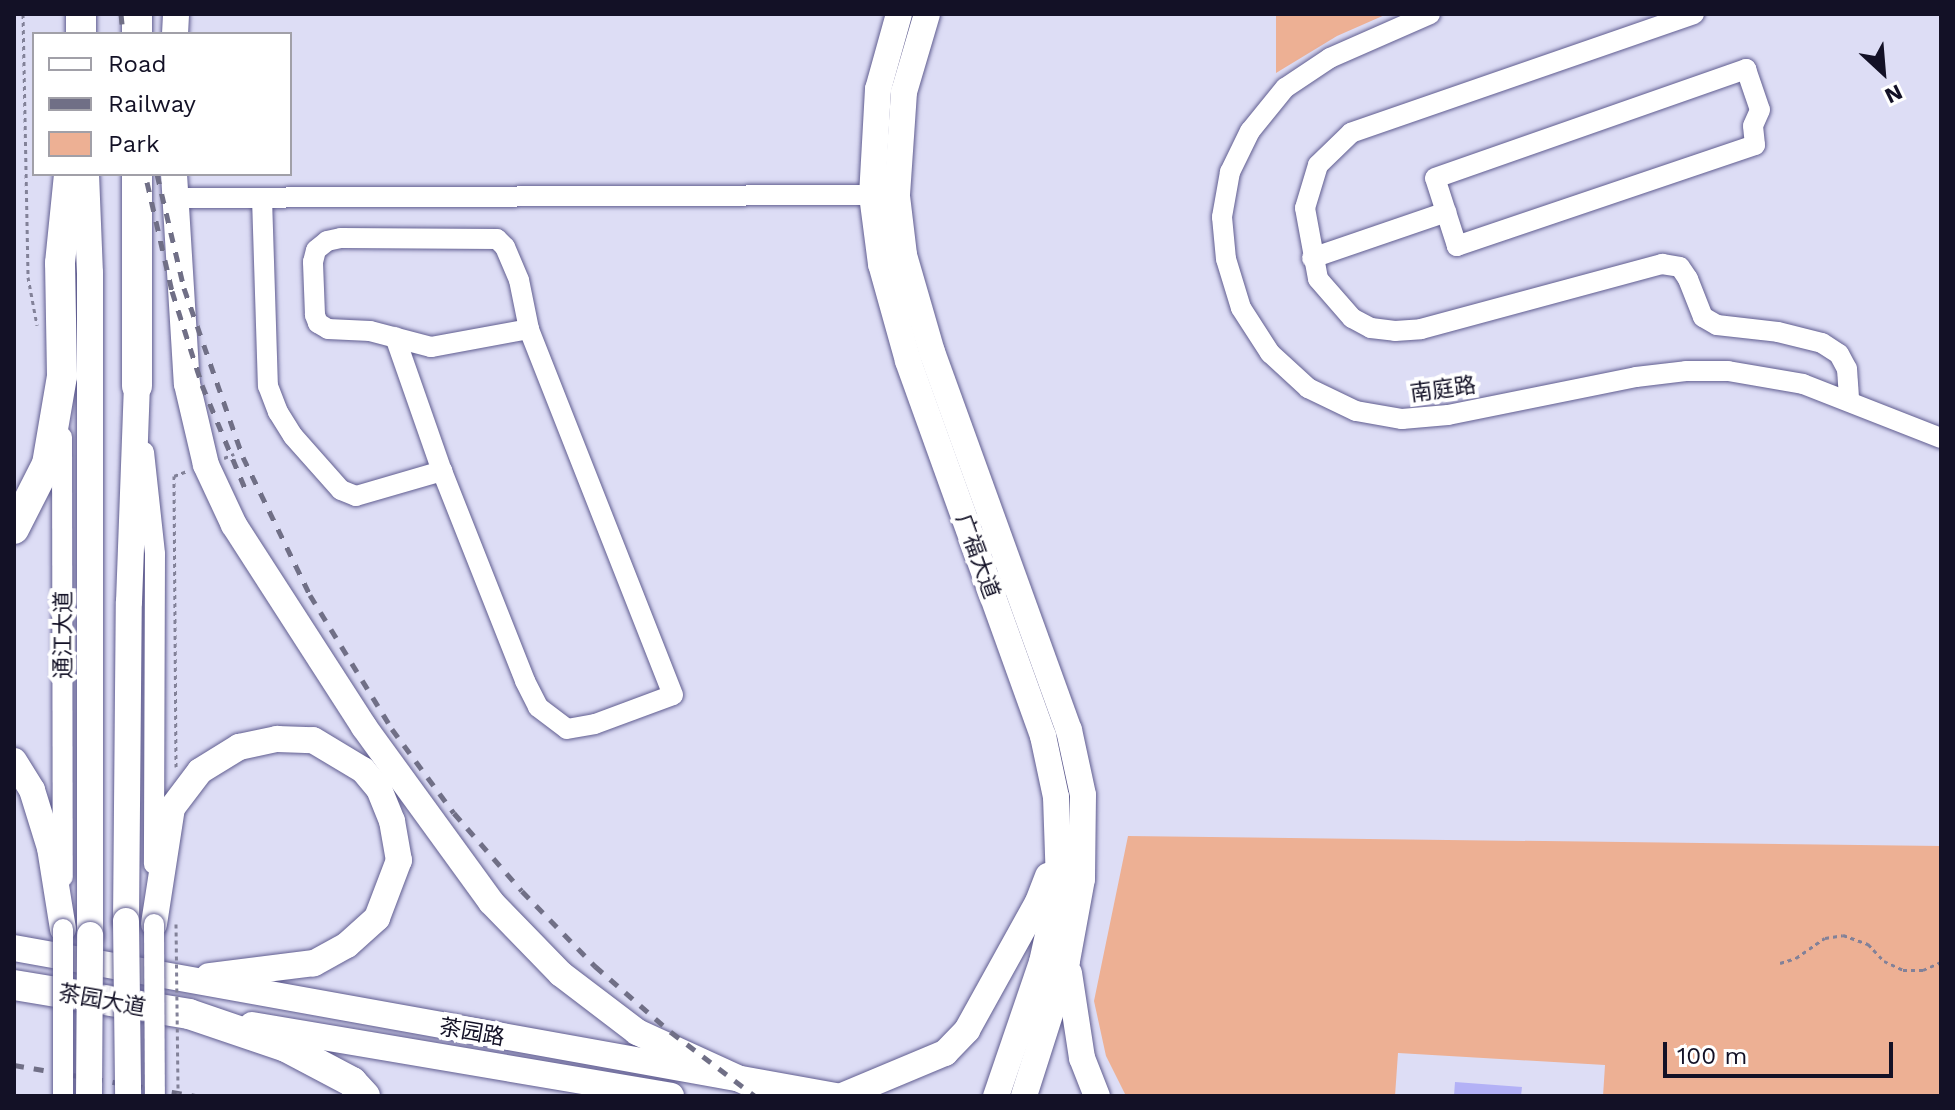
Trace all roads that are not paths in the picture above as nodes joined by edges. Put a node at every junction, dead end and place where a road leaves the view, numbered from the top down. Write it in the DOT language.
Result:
graph roads {
  1 [pos="899,14"];
  2 [pos="927,14"];
  3 [pos="1430,14"];
  4 [pos="1694,14"];
  5 [pos="69,176"];
  6 [pos="86,176"];
  7 [pos="137,176"];
  8 [pos="174,186"];
  9 [pos="872,195"];
  10 [pos="262,198"];
  11 [pos="1446,212"];
  12 [pos="1312,258"];
  13 [pos="529,329"];
  14 [pos="395,337"];
  15 [pos="62,376"];
  16 [pos="137,386"];
  17 [pos="1849,401"];
  18 [pos="1941,438"];
  19 [pos="442,471"];
  20 [pos="14,529"];
  21 [pos="14,761"];
  22 [pos="1060,842"];
  23 [pos="169,920"];
  24 [pos="63,929"];
  25 [pos="14,948"];
  26 [pos="1067,961"];
  27 [pos="108,967"];
  28 [pos="177,979"];
  29 [pos="14,985"];
  30 [pos="14,993"];
  31 [pos="59,993"];
  32 [pos="189,1014"];
  33 [pos="1026,1057"];
  34 [pos="746,1082"];
  35 [pos="63,1096"];
  36 [pos="89,1096"];
  37 [pos="128,1096"];
  38 [pos="155,1096"];
  39 [pos="365,1096"];
  40 [pos="671,1096"];
  41 [pos="839,1096"];
  42 [pos="996,1096"];
  43 [pos="1024,1096"];
  44 [pos="1097,1096"];
  1 -- 9 [label="main road, 广福大道"];
  2 -- 26 [label="main road, 广福大道"];
  3 -- 17 [label="street, 南庭路"];
  4 -- 12 [label="street"];
  5 -- 15 [label="highway, 通江大道"];
  6 -- 36 [label="main road, 通江大道, bridge"];
  7 -- 16 [label="highway"];
  8 -- 10 [label="street"];
  8 -- 34 [label="main road"];
  9 -- 10 [label="street"];
  9 -- 22 [label="main road, 广福大道"];
  10 -- 19 [label="street"];
  11 -- 11 [label="street"];
  11 -- 12 [label="street"];
  12 -- 17 [label="street"];
  13 -- 14 [label="street"];
  13 -- 14 [label="street"];
  13 -- 19 [label="street"];
  14 -- 19 [label="street"];
  15 -- 20 [label="highway"];
  15 -- 24 [label="street, 通江大道"];
  16 -- 23 [label="street"];
  16 -- 37 [label="main road, bridge"];
  17 -- 18 [label="street, 南庭路"];
  21 -- 24 [label="main road"];
  22 -- 33 [label="main road, 广福大道"];
  22 -- 41 [label="main road"];
  23 -- 28 [label="main road"];
  23 -- 38 [label="street, bridge"];
  24 -- 35 [label="street, 通江大道, bridge"];
  25 -- 27 [label="main road, 茶园大道"];
  26 -- 33 [label="main road, 广福大道"];
  26 -- 44 [label="main road"];
  27 -- 28 [label="main road, 茶园路"];
  28 -- 34 [label="main road, 茶园路"];
  29 -- 31 [label="highway, 茶园大道"];
  30 -- 31 [label="main road"];
  31 -- 32 [label="highway, 茶园大道"];
  32 -- 39 [label="highway, 茶园大道"];
  32 -- 40 [label="main road, 茶园路"];
  33 -- 42 [label="main road, 广福大道"];
  33 -- 43 [label="main road, 广福大道"];
  34 -- 41 [label="main road, 茶园路"];
}
